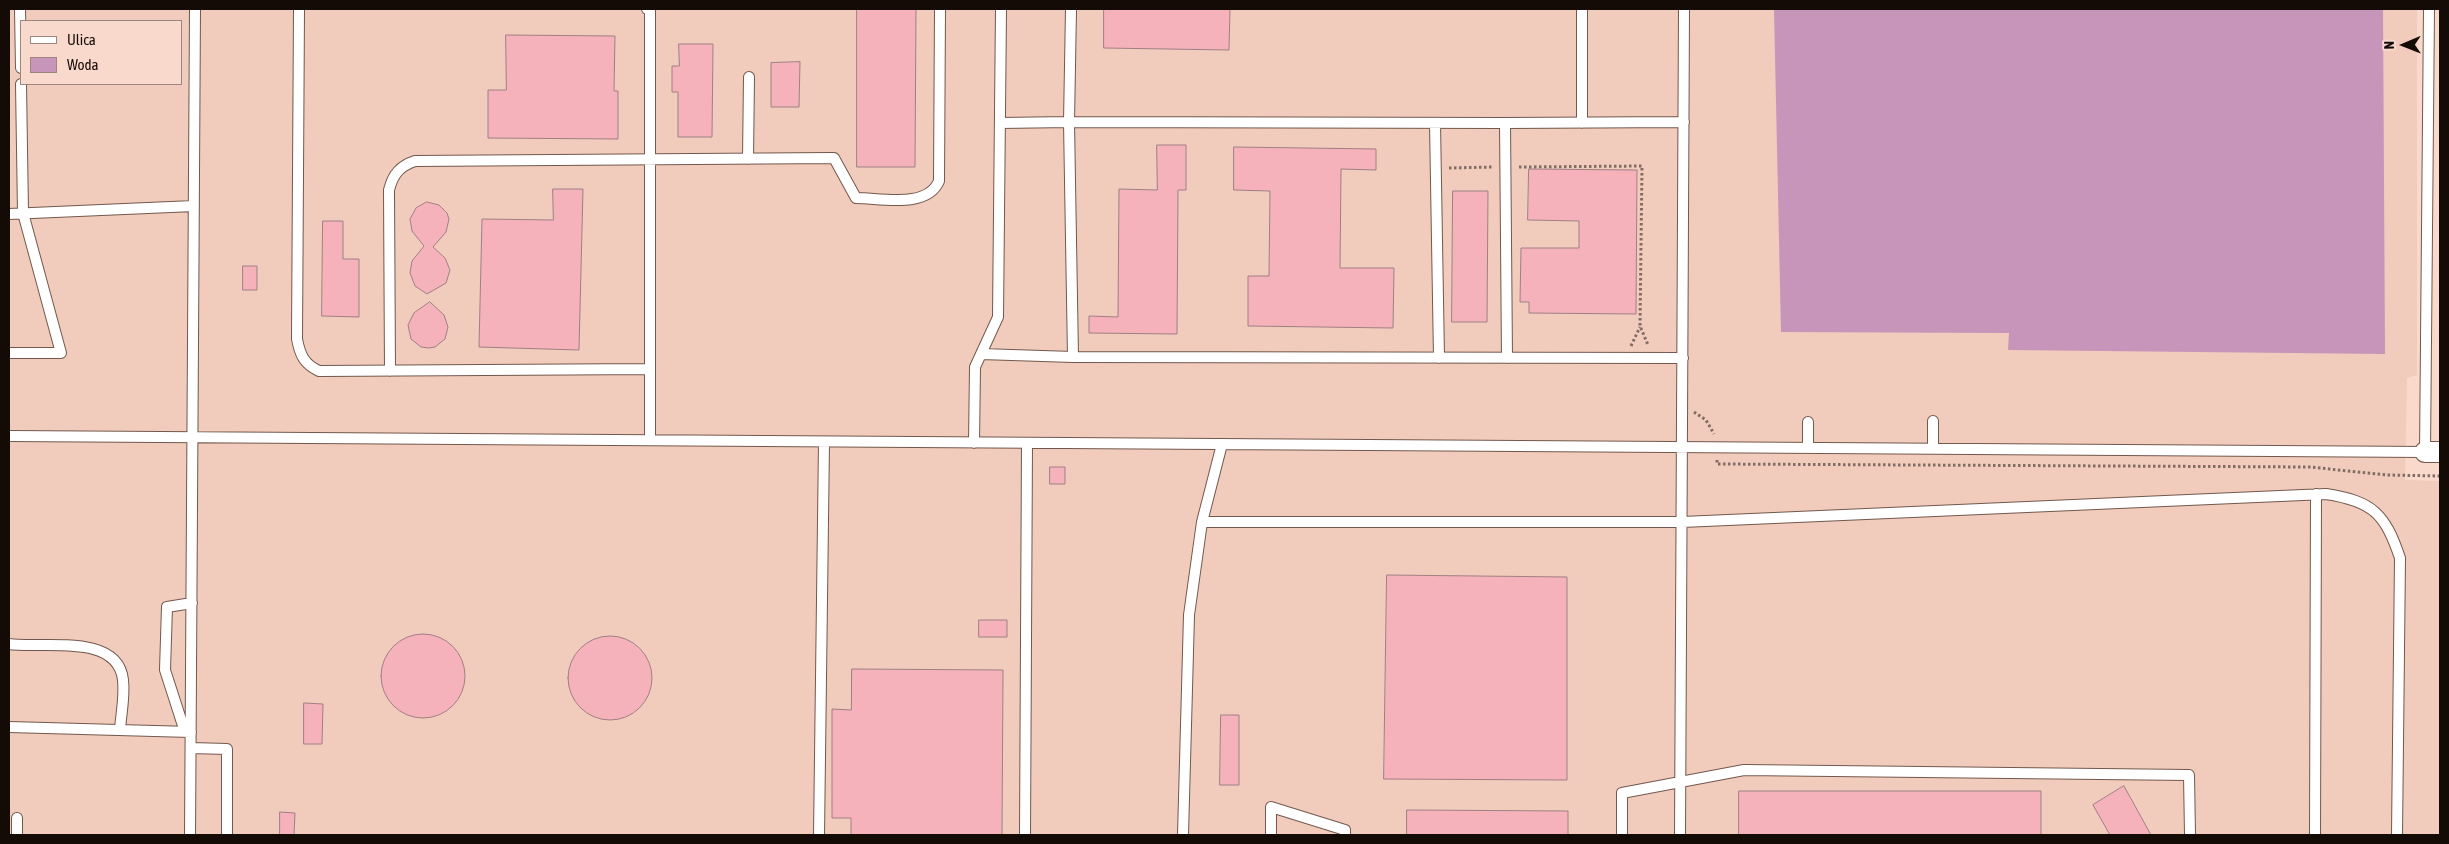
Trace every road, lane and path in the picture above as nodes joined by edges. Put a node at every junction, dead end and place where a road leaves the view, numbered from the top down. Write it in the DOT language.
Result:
graph roads {
  1 [pos="195,9"];
  2 [pos="299,9"];
  3 [pos="650,9"];
  4 [pos="940,9"];
  5 [pos="1001,9"];
  6 [pos="1071,9"];
  7 [pos="1582,9"];
  8 [pos="1684,9"];
  9 [pos="2429,9"];
  10 [pos="749,77"];
  11 [pos="22,85"];
  12 [pos="1069,122"];
  13 [pos="1684,122"];
  14 [pos="1435,123"];
  15 [pos="1505,123"];
  16 [pos="1582,123"];
  17 [pos="1000,124"];
  18 [pos="748,159"];
  19 [pos="650,160"];
  20 [pos="1506,167"];
  21 [pos="1436,168"];
  22 [pos="194,206"];
  23 [pos="23,213"];
  24 [pos="9,214"];
  25 [pos="1640,326"];
  26 [pos="9,353"];
  27 [pos="981,354"];
  28 [pos="1073,357"];
  29 [pos="1439,358"];
  30 [pos="1507,358"];
  31 [pos="1626,358"];
  32 [pos="1654,358"];
  33 [pos="1683,358"];
  34 [pos="650,369"];
  35 [pos="390,371"];
  36 [pos="1683,410"];
  37 [pos="1933,421"];
  38 [pos="1808,422"];
  39 [pos="9,436"];
  40 [pos="193,437"];
  41 [pos="650,440"];
  42 [pos="824,442"];
  43 [pos="974,443"];
  44 [pos="1027,443"];
  45 [pos="1222,444"];
  46 [pos="1683,446"];
  47 [pos="1717,447"];
  48 [pos="1808,447"];
  49 [pos="1933,448"];
  50 [pos="2433,452"];
  51 [pos="2440,476"];
  52 [pos="2316,494"];
  53 [pos="1202,522"];
  54 [pos="1682,522"];
  55 [pos="192,603"];
  56 [pos="9,644"];
  57 [pos="9,727"];
  58 [pos="120,730"];
  59 [pos="188,732"];
  60 [pos="191,748"];
  61 [pos="1680,783"];
  62 [pos="17,818"];
  63 [pos="17,835"];
  64 [pos="190,835"];
  65 [pos="227,835"];
  66 [pos="819,835"];
  67 [pos="1025,835"];
  68 [pos="1183,835"];
  69 [pos="1271,835"];
  70 [pos="1345,835"];
  71 [pos="1622,835"];
  72 [pos="1680,835"];
  73 [pos="2190,835"];
  74 [pos="2315,835"];
  75 [pos="2397,835"];
  1 -- 22 [label="lane"];
  2 -- 35 [label="lane"];
  3 -- 19 [label="lane"];
  4 -- 18 [label="lane"];
  5 -- 17 [label="lane"];
  6 -- 12 [label="lane"];
  7 -- 16 [label="lane"];
  8 -- 13 [label="lane"];
  9 -- 50 [label="lane"];
  10 -- 18 [label="lane"];
  11 -- 23 [label="lane"];
  12 -- 14 [label="lane"];
  12 -- 17 [label="lane"];
  12 -- 28 [label="lane"];
  13 -- 16 [label="lane"];
  13 -- 33 [label="lane"];
  14 -- 15 [label="lane"];
  14 -- 21 [label="lane"];
  15 -- 16 [label="lane"];
  15 -- 20 [label="lane"];
  17 -- 27 [label="lane"];
  18 -- 19 [label="lane"];
  19 -- 34 [label="lane"];
  19 -- 35 [label="lane"];
  20 -- 21 [label="path"];
  20 -- 25 [label="path"];
  20 -- 30 [label="lane"];
  21 -- 29 [label="lane"];
  22 -- 23 [label="lane"];
  22 -- 40 [label="lane"];
  23 -- 24 [label="lane"];
  23 -- 26 [label="lane"];
  25 -- 31 [label="path"];
  25 -- 32 [label="path"];
  27 -- 28 [label="lane"];
  27 -- 43 [label="lane"];
  28 -- 29 [label="lane"];
  29 -- 30 [label="lane"];
  30 -- 31 [label="lane"];
  31 -- 32 [label="lane"];
  32 -- 33 [label="lane"];
  33 -- 36 [label="lane"];
  34 -- 35 [label="lane"];
  34 -- 41 [label="lane"];
  36 -- 46 [label="lane"];
  36 -- 47 [label="path"];
  37 -- 49 [label="lane"];
  38 -- 48 [label="lane"];
  39 -- 40 [label="lane"];
  40 -- 41 [label="lane"];
  40 -- 55 [label="lane"];
  41 -- 42 [label="lane"];
  42 -- 43 [label="lane"];
  42 -- 66 [label="lane"];
  43 -- 44 [label="lane"];
  44 -- 45 [label="lane"];
  44 -- 67 [label="lane"];
  45 -- 46 [label="lane"];
  45 -- 53 [label="lane"];
  46 -- 47 [label="lane"];
  46 -- 54 [label="lane"];
  47 -- 48 [label="lane"];
  47 -- 51 [label="path"];
  48 -- 49 [label="lane"];
  49 -- 50 [label="lane"];
  52 -- 54 [label="lane"];
  52 -- 74 [label="lane"];
  52 -- 75 [label="lane"];
  53 -- 54 [label="lane"];
  53 -- 68 [label="lane"];
  54 -- 61 [label="lane"];
  55 -- 59 [label="lane"];
  55 -- 59 [label="lane"];
  56 -- 58 [label="lane"];
  57 -- 58 [label="lane"];
  58 -- 59 [label="lane"];
  59 -- 60 [label="lane"];
  60 -- 64 [label="lane"];
  60 -- 65 [label="lane"];
  61 -- 71 [label="lane"];
  61 -- 72 [label="lane"];
  61 -- 73 [label="lane"];
  62 -- 63 [label="lane"];
  69 -- 70 [label="lane"];
}
